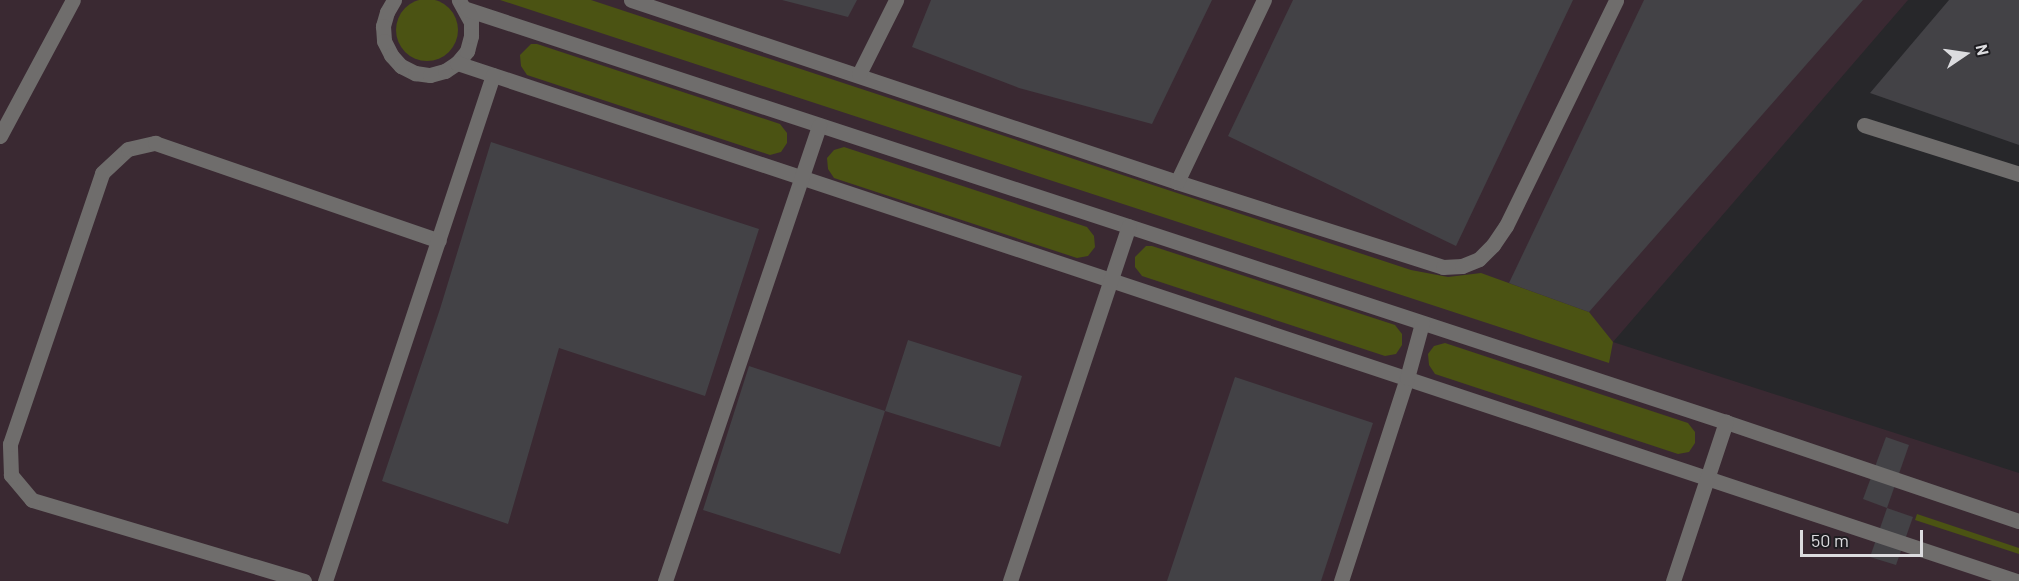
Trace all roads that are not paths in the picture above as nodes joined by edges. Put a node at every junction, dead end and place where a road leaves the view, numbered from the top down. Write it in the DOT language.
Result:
graph roads {
  1 [pos="74,0"];
  2 [pos="394,0"];
  3 [pos="631,0"];
  4 [pos="896,0"];
  5 [pos="1264,0"];
  6 [pos="1616,0"];
  7 [pos="463,4"];
  8 [pos="457,63"];
  9 [pos="859,74"];
  10 [pos="493,75"];
  11 [pos="819,124"];
  12 [pos="1864,125"];
  13 [pos="0,136"];
  14 [pos="2019,174"];
  15 [pos="801,177"];
  16 [pos="1177,182"];
  17 [pos="1129,226"];
  18 [pos="439,241"];
  19 [pos="1113,280"];
  20 [pos="1422,323"];
  21 [pos="1407,378"];
  22 [pos="1726,422"];
  23 [pos="1706,478"];
  24 [pos="2019,521"];
  25 [pos="304,581"];
  26 [pos="325,581"];
  27 [pos="665,581"];
  28 [pos="1010,581"];
  29 [pos="1341,581"];
  30 [pos="1673,581"];
  31 [pos="2018,581"];
  1 -- 13 [label="lane"];
  2 -- 8 [label="lane"];
  3 -- 9 [label="lane"];
  4 -- 9 [label="lane"];
  5 -- 16 [label="lane"];
  6 -- 16 [label="lane"];
  7 -- 8 [label="lane"];
  7 -- 11 [label="lane"];
  8 -- 10 [label="lane"];
  9 -- 16 [label="lane"];
  10 -- 15 [label="lane"];
  10 -- 18 [label="lane"];
  11 -- 15 [label="lane"];
  11 -- 17 [label="lane"];
  12 -- 14 [label="lane"];
  15 -- 19 [label="lane"];
  15 -- 27 [label="lane"];
  17 -- 19 [label="lane"];
  17 -- 20 [label="lane"];
  18 -- 25 [label="lane"];
  18 -- 26 [label="lane"];
  19 -- 21 [label="lane"];
  19 -- 28 [label="lane"];
  20 -- 21 [label="lane"];
  20 -- 22 [label="lane"];
  21 -- 23 [label="lane"];
  21 -- 29 [label="lane"];
  22 -- 23 [label="lane"];
  22 -- 24 [label="lane"];
  23 -- 30 [label="lane"];
  23 -- 31 [label="lane"];
}
